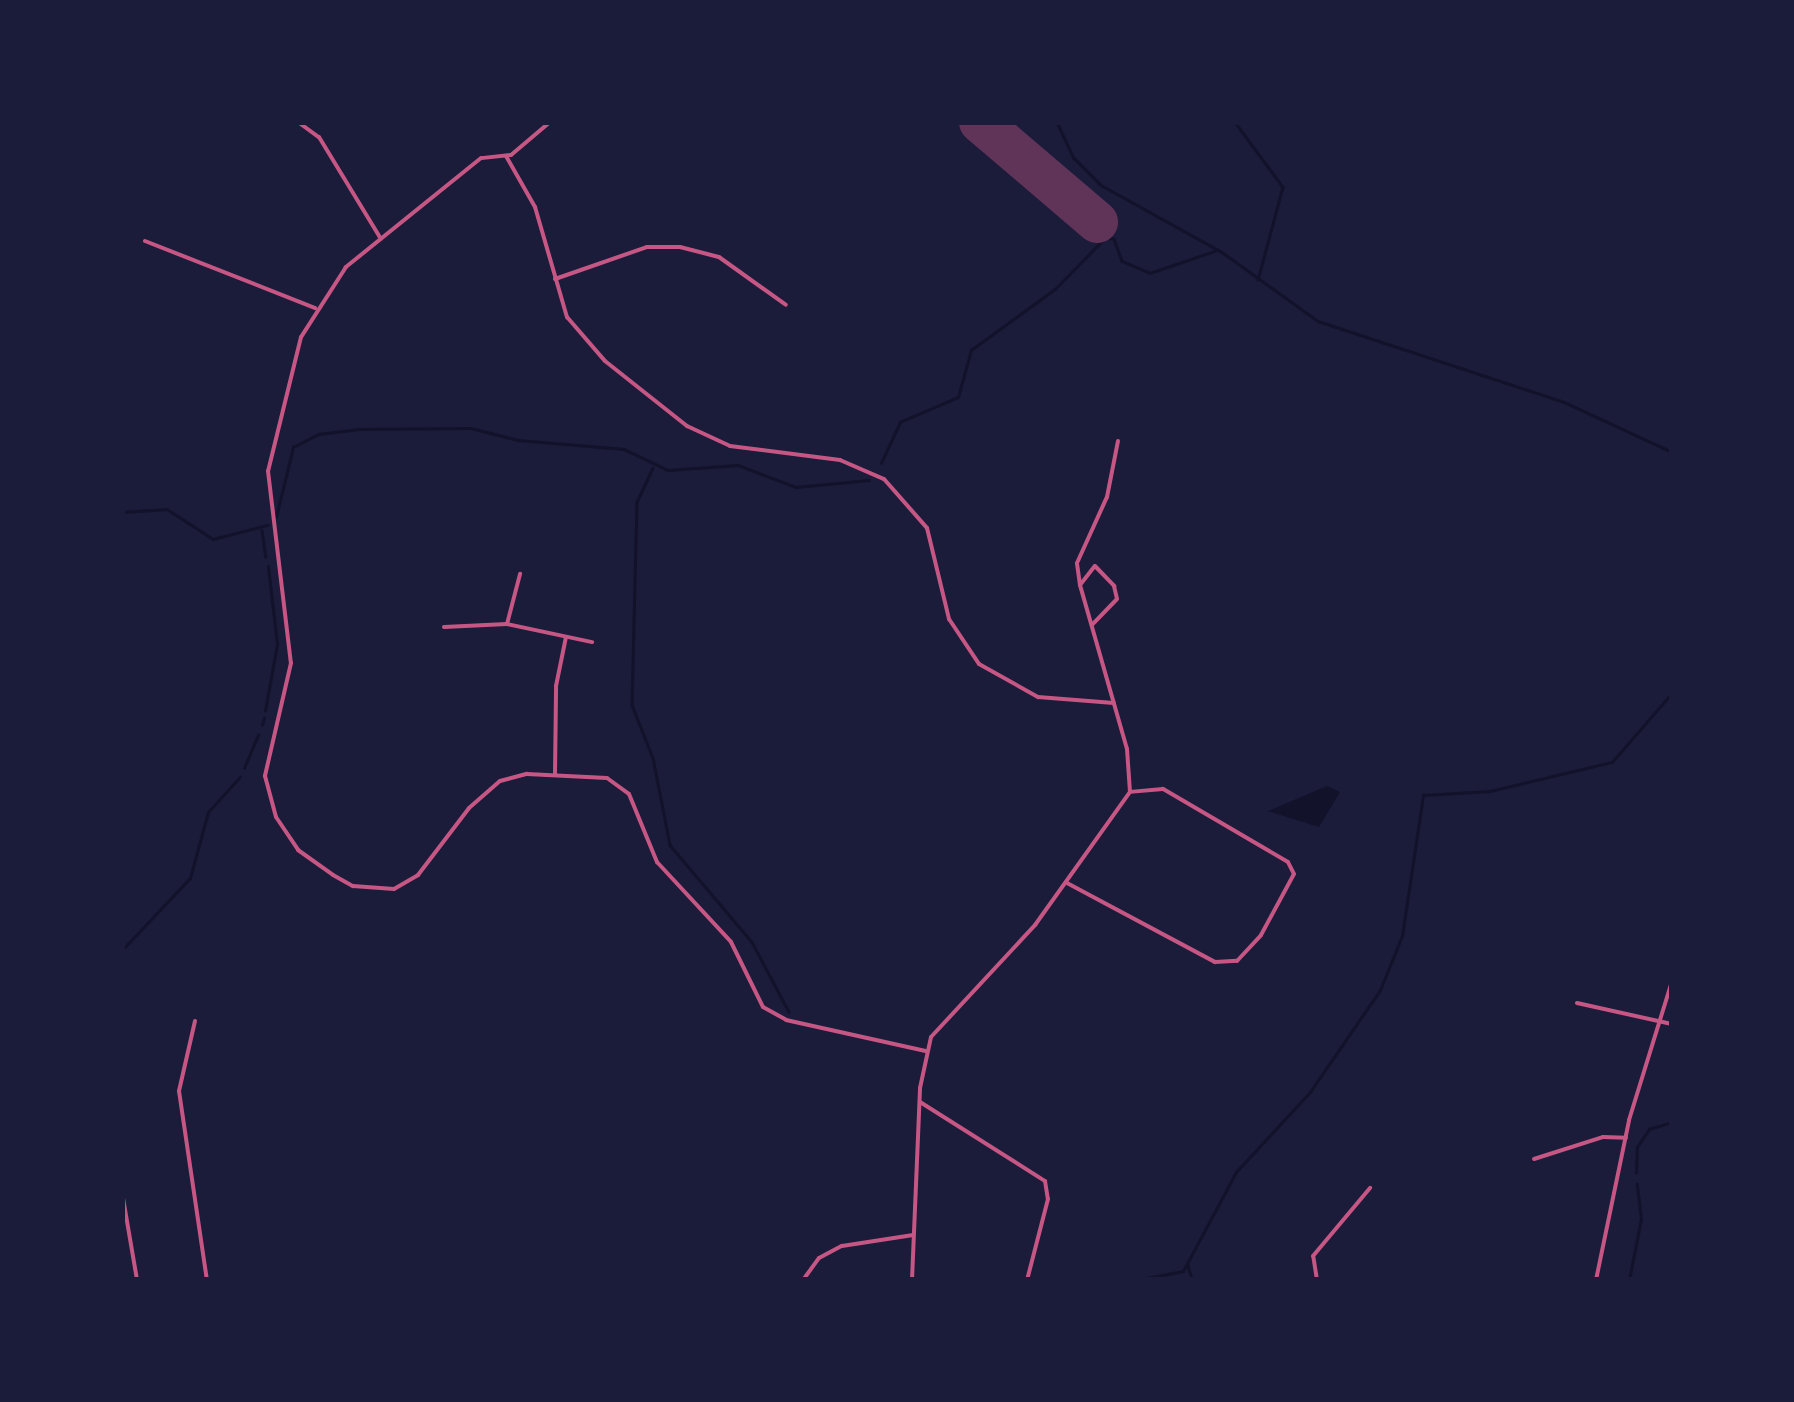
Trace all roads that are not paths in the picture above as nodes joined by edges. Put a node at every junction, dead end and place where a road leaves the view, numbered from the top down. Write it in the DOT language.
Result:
graph roads {
  1 [pos="298,122"];
  2 [pos="550,122"];
  3 [pos="506,156"];
  4 [pos="381,239"];
  5 [pos="145,240"];
  6 [pos="555,280"];
  7 [pos="786,305"];
  8 [pos="315,308"];
  9 [pos="1118,441"];
  10 [pos="520,574"];
  11 [pos="1080,584"];
  12 [pos="506,624"];
  13 [pos="1092,625"];
  14 [pos="444,627"];
  15 [pos="566,637"];
  16 [pos="592,642"];
  17 [pos="1114,703"];
  18 [pos="554,774"];
  19 [pos="1130,792"];
  20 [pos="1067,883"];
  21 [pos="1672,981"];
  22 [pos="1577,1003"];
  23 [pos="195,1022"];
  24 [pos="1658,1022"];
  25 [pos="1672,1024"];
  26 [pos="926,1051"];
  27 [pos="920,1102"];
  28 [pos="1626,1138"];
  29 [pos="1534,1160"];
  30 [pos="1370,1188"];
  31 [pos="122,1192"];
  32 [pos="914,1235"];
  33 [pos="137,1280"];
  34 [pos="207,1280"];
  35 [pos="803,1280"];
  36 [pos="912,1280"];
  37 [pos="1027,1280"];
  38 [pos="1317,1280"];
  39 [pos="1596,1280"];
  1 -- 4 [label="street"];
  2 -- 3 [label="street"];
  3 -- 4 [label="street"];
  3 -- 6 [label="street"];
  4 -- 8 [label="street"];
  5 -- 8 [label="street"];
  6 -- 7 [label="street"];
  6 -- 17 [label="street"];
  8 -- 18 [label="street"];
  9 -- 11 [label="street"];
  10 -- 12 [label="street"];
  11 -- 13 [label="street"];
  11 -- 13 [label="street"];
  12 -- 14 [label="street"];
  12 -- 15 [label="street"];
  13 -- 17 [label="street"];
  15 -- 16 [label="street"];
  15 -- 18 [label="street"];
  17 -- 19 [label="street"];
  18 -- 26 [label="street"];
  19 -- 20 [label="street"];
  19 -- 20 [label="street"];
  20 -- 26 [label="street"];
  21 -- 24 [label="street"];
  22 -- 24 [label="street"];
  23 -- 34 [label="street"];
  24 -- 25 [label="street"];
  24 -- 28 [label="street"];
  26 -- 27 [label="street"];
  27 -- 32 [label="street"];
  27 -- 37 [label="street"];
  28 -- 29 [label="street"];
  28 -- 39 [label="street"];
  30 -- 38 [label="street"];
  31 -- 33 [label="street"];
  32 -- 35 [label="street"];
  32 -- 36 [label="street"];
}
